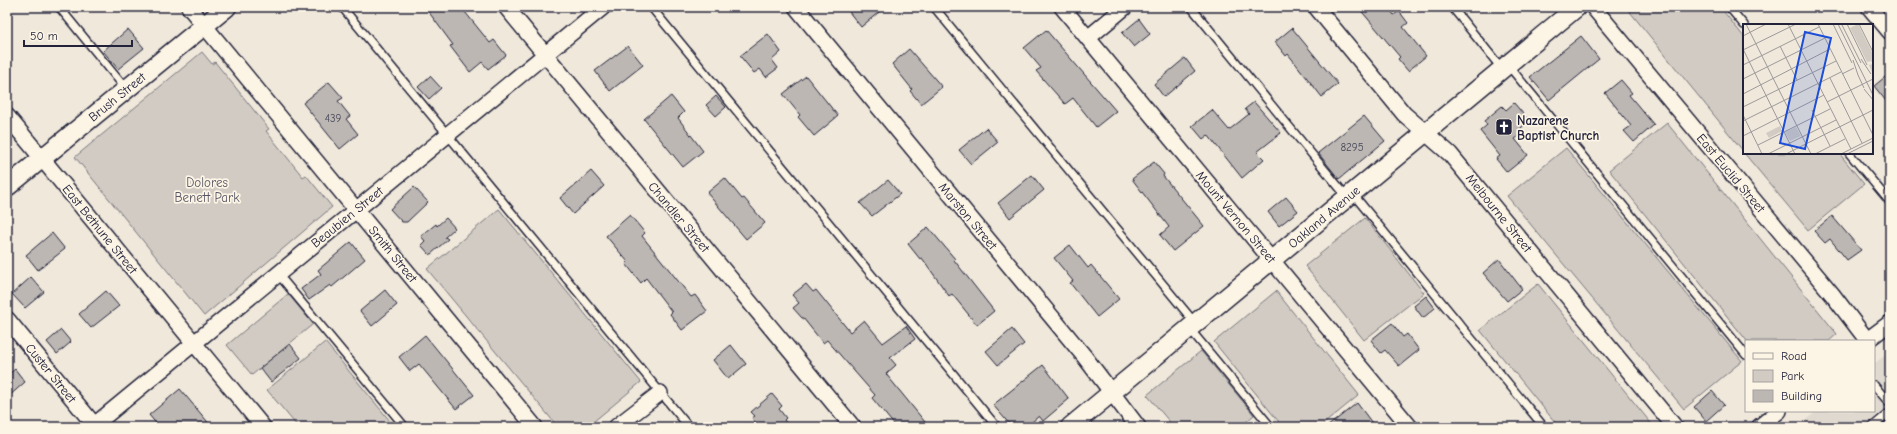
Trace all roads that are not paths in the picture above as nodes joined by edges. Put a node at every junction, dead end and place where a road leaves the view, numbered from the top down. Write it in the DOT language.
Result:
graph roads {
  1 [pos="59,7"];
  2 [pos="189,7"];
  3 [pos="227,7"];
  4 [pos="342,7"];
  5 [pos="506,7"];
  6 [pos="603,7"];
  7 [pos="651,7"];
  8 [pos="796,7"];
  9 [pos="934,7"];
  10 [pos="1062,7"];
  11 [pos="1125,7"];
  12 [pos="1191,7"];
  13 [pos="1316,7"];
  14 [pos="1452,7"];
  15 [pos="1578,7"];
  16 [pos="1593,7"];
  17 [pos="1729,7"];
  18 [pos="1869,7"];
  19 [pos="1743,24"];
  20 [pos="204,25"];
  21 [pos="1890,32"];
  22 [pos="1088,38"];
  23 [pos="545,55"];
  24 [pos="1505,67"];
  25 [pos="126,89"];
  26 [pos="7,116"];
  27 [pos="1426,132"];
  28 [pos="447,135"];
  29 [pos="1850,154"];
  30 [pos="42,158"];
  31 [pos="7,187"];
  32 [pos="1350,195"];
  33 [pos="1890,202"];
  34 [pos="356,210"];
  35 [pos="1272,260"];
  36 [pos="278,274"];
  37 [pos="7,320"];
  38 [pos="1890,323"];
  39 [pos="1192,326"];
  40 [pos="1866,340"];
  41 [pos="1868,340"];
  42 [pos="194,343"];
  43 [pos="1745,354"];
  44 [pos="1875,386"];
  45 [pos="1111,392"];
  46 [pos="660,393"];
  47 [pos="1890,404"];
  48 [pos="1778,412"];
  49 [pos="1890,412"];
  50 [pos="94,426"];
  51 [pos="263,427"];
  52 [pos="405,427"];
  53 [pos="535,427"];
  54 [pos="616,427"];
  55 [pos="689,427"];
  56 [pos="853,427"];
  57 [pos="997,427"];
  58 [pos="1070,427"];
  59 [pos="1138,427"];
  60 [pos="1271,427"];
  61 [pos="1410,427"];
  62 [pos="1544,427"];
  63 [pos="1675,427"];
  64 [pos="1759,427"];
  65 [pos="1872,427"];
  1 -- 25 [label="lane"];
  2 -- 20 [label="street, Smith Street"];
  3 -- 20 [label="street, Brush Street"];
  4 -- 28 [label="lane"];
  5 -- 23 [label="street, Chandler Street"];
  6 -- 23 [label="street, Beaubien Street"];
  7 -- 57 [label="lane"];
  8 -- 45 [label="street, Marston Street"];
  9 -- 39 [label="lane"];
  10 -- 22 [label="street, Mount Vernon Street"];
  11 -- 22 [label="street"];
  12 -- 32 [label="lane"];
  13 -- 27 [label="street, Melbourne Street"];
  14 -- 24 [label="lane"];
  15 -- 24 [label="street, Oakland Avenue"];
  16 -- 40 [label="street, East Euclid Street"];
  17 -- 19 [label="lane"];
  18 -- 21 [label="street"];
  20 -- 25 [label="street, Brush Street"];
  20 -- 34 [label="street, Smith Street"];
  22 -- 35 [label="street, Mount Vernon Street"];
  23 -- 28 [label="street, Beaubien Street"];
  23 -- 56 [label="street, Chandler Street"];
  24 -- 27 [label="street, Oakland Avenue"];
  24 -- 43 [label="lane"];
  25 -- 30 [label="street, Brush Street"];
  26 -- 30 [label="street, East Bethune Street"];
  27 -- 32 [label="street, Oakland Avenue"];
  27 -- 63 [label="street, Melbourne Street"];
  28 -- 34 [label="street, Beaubien Street"];
  28 -- 46 [label="lane"];
  29 -- 33 [label="lane"];
  30 -- 31 [label="street, Brush Street"];
  30 -- 42 [label="street, East Bethune Street"];
  32 -- 35 [label="street, Oakland Avenue"];
  32 -- 62 [label="lane"];
  34 -- 36 [label="street, Beaubien Street"];
  34 -- 53 [label="street, Smith Street"];
  35 -- 39 [label="street, Oakland Avenue"];
  35 -- 61 [label="street, Mount Vernon Street"];
  36 -- 42 [label="street, Beaubien Street"];
  36 -- 52 [label="lane"];
  37 -- 50 [label="street, Custer Street"];
  38 -- 41 [label="street"];
  39 -- 45 [label="street, Oakland Avenue"];
  39 -- 60 [label="lane"];
  42 -- 50 [label="street, Beaubien Street"];
  42 -- 51 [label="street, East Bethune Street"];
  44 -- 47 [label="lane"];
  45 -- 58 [label="street, Oakland Avenue"];
  45 -- 59 [label="street, Marston Street"];
  46 -- 54 [label="street"];
  46 -- 55 [label="lane"];
  48 -- 64 [label="street"];
  49 -- 65 [label="lane"];
}
